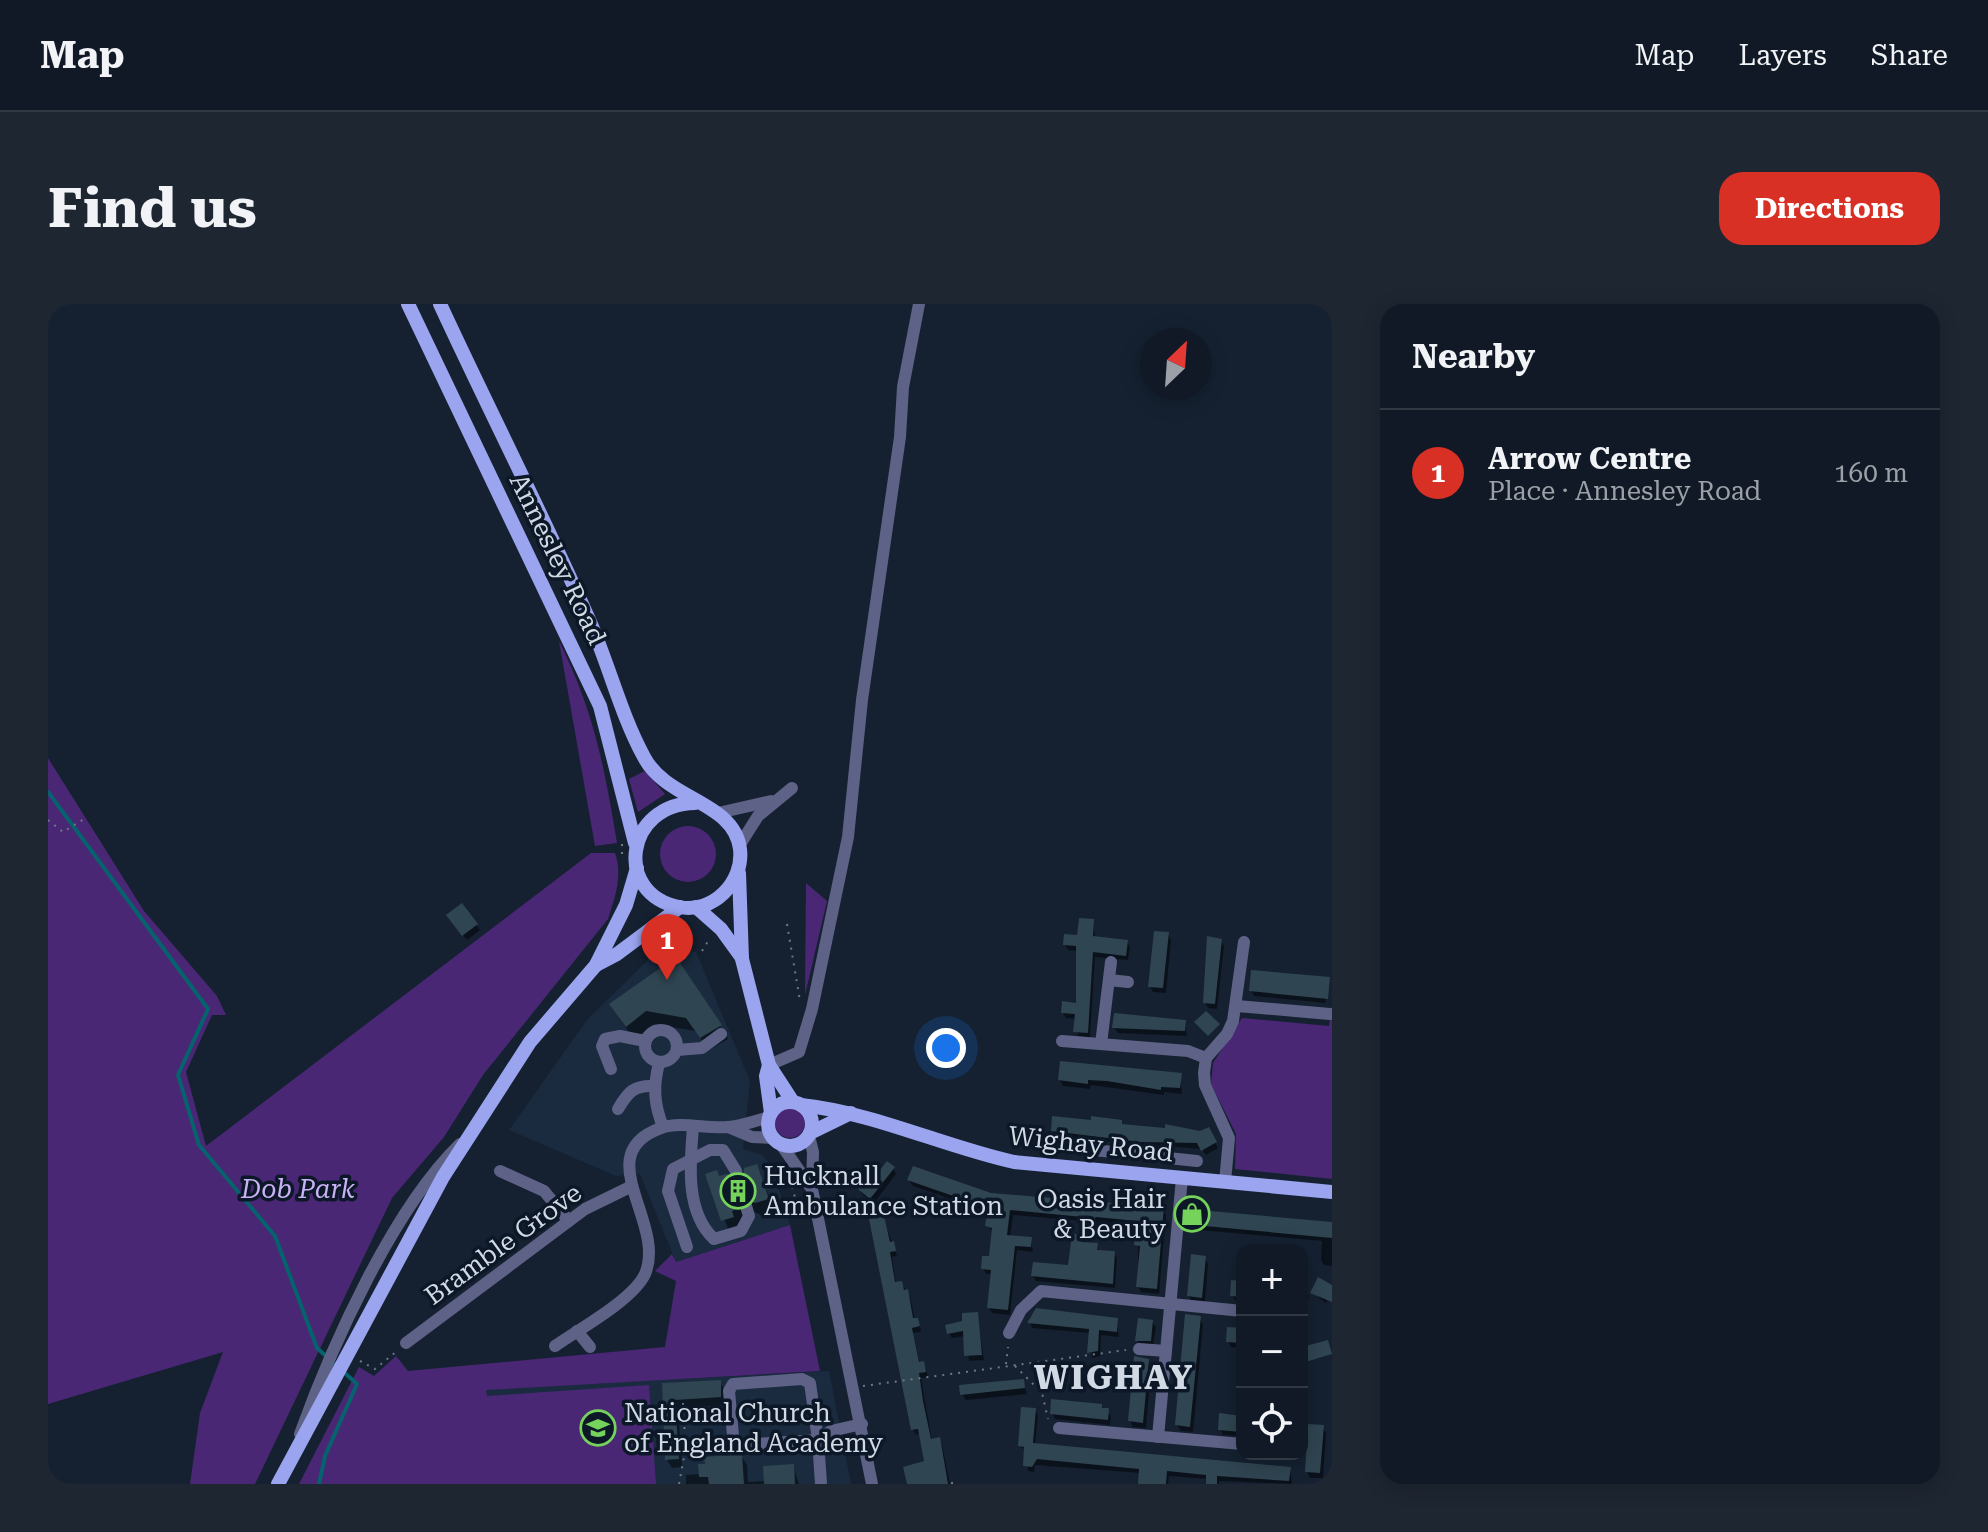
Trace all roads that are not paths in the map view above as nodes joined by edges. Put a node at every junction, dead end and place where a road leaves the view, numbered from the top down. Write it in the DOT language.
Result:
graph roads {
  1 [pos="408,304"];
  2 [pos="440,304"];
  3 [pos="919,304"];
  4 [pos="792,788"];
  5 [pos="771,801"];
  6 [pos="695,803"];
  7 [pos="718,813"];
  8 [pos="636,846"];
  9 [pos="739,846"];
  10 [pos="637,868"];
  11 [pos="739,869"];
  12 [pos="680,907"];
  13 [pos="696,907"];
  14 [pos="1244,942"];
  15 [pos="742,959"];
  16 [pos="1111,962"];
  17 [pos="596,965"];
  18 [pos="1109,980"];
  19 [pos="1128,982"];
  20 [pos="1237,1006"];
  21 [pos="1330,1014"];
  22 [pos="721,1034"];
  23 [pos="645,1041"];
  24 [pos="1062,1041"];
  25 [pos="1101,1044"];
  26 [pos="677,1050"];
  27 [pos="1206,1058"];
  28 [pos="659,1063"];
  29 [pos="769,1065"];
  30 [pos="611,1069"];
  31 [pos="654,1086"];
  32 [pos="797,1103"];
  33 [pos="618,1109"];
  34 [pos="851,1113"];
  35 [pos="770,1115"];
  36 [pos="663,1127"];
  37 [pos="693,1127"];
  38 [pos="728,1127"];
  39 [pos="810,1135"];
  40 [pos="777,1141"];
  41 [pos="1061,1147"];
  42 [pos="1102,1151"];
  43 [pos="1135,1154"];
  44 [pos="1149,1156"];
  45 [pos="690,1158"];
  46 [pos="1181,1159"];
  47 [pos="1197,1161"];
  48 [pos="1101,1170"];
  49 [pos="500,1171"];
  50 [pos="736,1171"];
  51 [pos="1181,1178"];
  52 [pos="1225,1182"];
  53 [pos="630,1187"];
  54 [pos="812,1189"];
  55 [pos="1332,1192"];
  56 [pos="746,1206"];
  57 [pos="569,1221"];
  58 [pos="687,1247"];
  59 [pos="1171,1304"];
  60 [pos="1236,1310"];
  61 [pos="577,1331"];
  62 [pos="1009,1333"];
  63 [pos="405,1344"];
  64 [pos="555,1346"];
  65 [pos="590,1347"];
  66 [pos="1139,1349"];
  67 [pos="1166,1351"];
  68 [pos="862,1424"];
  69 [pos="1059,1428"];
  70 [pos="1158,1437"];
  71 [pos="818,1440"];
  72 [pos="1236,1444"];
  73 [pos="734,1447"];
  74 [pos="691,1448"];
  75 [pos="278,1484"];
  76 [pos="821,1484"];
  77 [pos="872,1484"];
  1 -- 8 [label="main road, Annesley Road"];
  2 -- 6 [label="main road, Annesley Road"];
  3 -- 29 [label="street"];
  4 -- 5 [label="street"];
  5 -- 7 [label="street"];
  5 -- 9 [label="street"];
  6 -- 7 [label="main road"];
  6 -- 8 [label="main road"];
  7 -- 9 [label="main road"];
  8 -- 10 [label="main road"];
  9 -- 11 [label="main road"];
  10 -- 12 [label="main road"];
  10 -- 17 [label="main road"];
  11 -- 13 [label="main road"];
  11 -- 15 [label="main road"];
  12 -- 13 [label="main road"];
  12 -- 17 [label="main road"];
  13 -- 15 [label="main road"];
  14 -- 20 [label="street"];
  15 -- 29 [label="main road"];
  16 -- 18 [label="street"];
  17 -- 75 [label="main road"];
  18 -- 19 [label="street"];
  18 -- 25 [label="street"];
  20 -- 21 [label="street"];
  20 -- 27 [label="street"];
  22 -- 26 [label="street"];
  23 -- 26 [label="street"];
  23 -- 28 [label="street"];
  23 -- 30 [label="street"];
  24 -- 25 [label="street"];
  25 -- 27 [label="street"];
  26 -- 28 [label="street"];
  27 -- 52 [label="street"];
  28 -- 31 [label="street"];
  29 -- 32 [label="main road"];
  29 -- 35 [label="main road"];
  31 -- 33 [label="street"];
  31 -- 36 [label="street"];
  32 -- 34 [label="main road, Wighay Road"];
  32 -- 35 [label="main road"];
  32 -- 39 [label="main road"];
  34 -- 39 [label="main road"];
  34 -- 48 [label="main road, Wighay Road"];
  35 -- 38 [label="street"];
  35 -- 40 [label="main road"];
  36 -- 37 [label="street"];
  36 -- 53 [label="street"];
  37 -- 38 [label="street"];
  37 -- 45 [label="street"];
  38 -- 40 [label="street"];
  39 -- 40 [label="main road"];
  39 -- 54 [label="street"];
  40 -- 54 [label="street"];
  41 -- 42 [label="street"];
  42 -- 43 [label="street"];
  42 -- 48 [label="street"];
  44 -- 46 [label="street"];
  45 -- 50 [label="street"];
  45 -- 56 [label="street"];
  45 -- 58 [label="street"];
  46 -- 47 [label="street"];
  46 -- 51 [label="street"];
  48 -- 51 [label="main road, Wighay Road"];
  49 -- 57 [label="street"];
  51 -- 52 [label="main road, Wighay Road"];
  51 -- 59 [label="street"];
  52 -- 55 [label="main road, Wighay Road"];
  53 -- 57 [label="street, Bramble Grove"];
  53 -- 61 [label="street"];
  54 -- 68 [label="street"];
  57 -- 63 [label="street, Bramble Grove"];
  59 -- 60 [label="street"];
  59 -- 62 [label="street"];
  59 -- 67 [label="street"];
  61 -- 64 [label="street"];
  61 -- 65 [label="street"];
  66 -- 67 [label="street"];
  67 -- 70 [label="street"];
  68 -- 71 [label="street"];
  68 -- 77 [label="street"];
  69 -- 70 [label="street"];
  70 -- 72 [label="street"];
  71 -- 73 [label="street"];
  71 -- 73 [label="street"];
  71 -- 76 [label="street"];
  73 -- 74 [label="street"];
}
